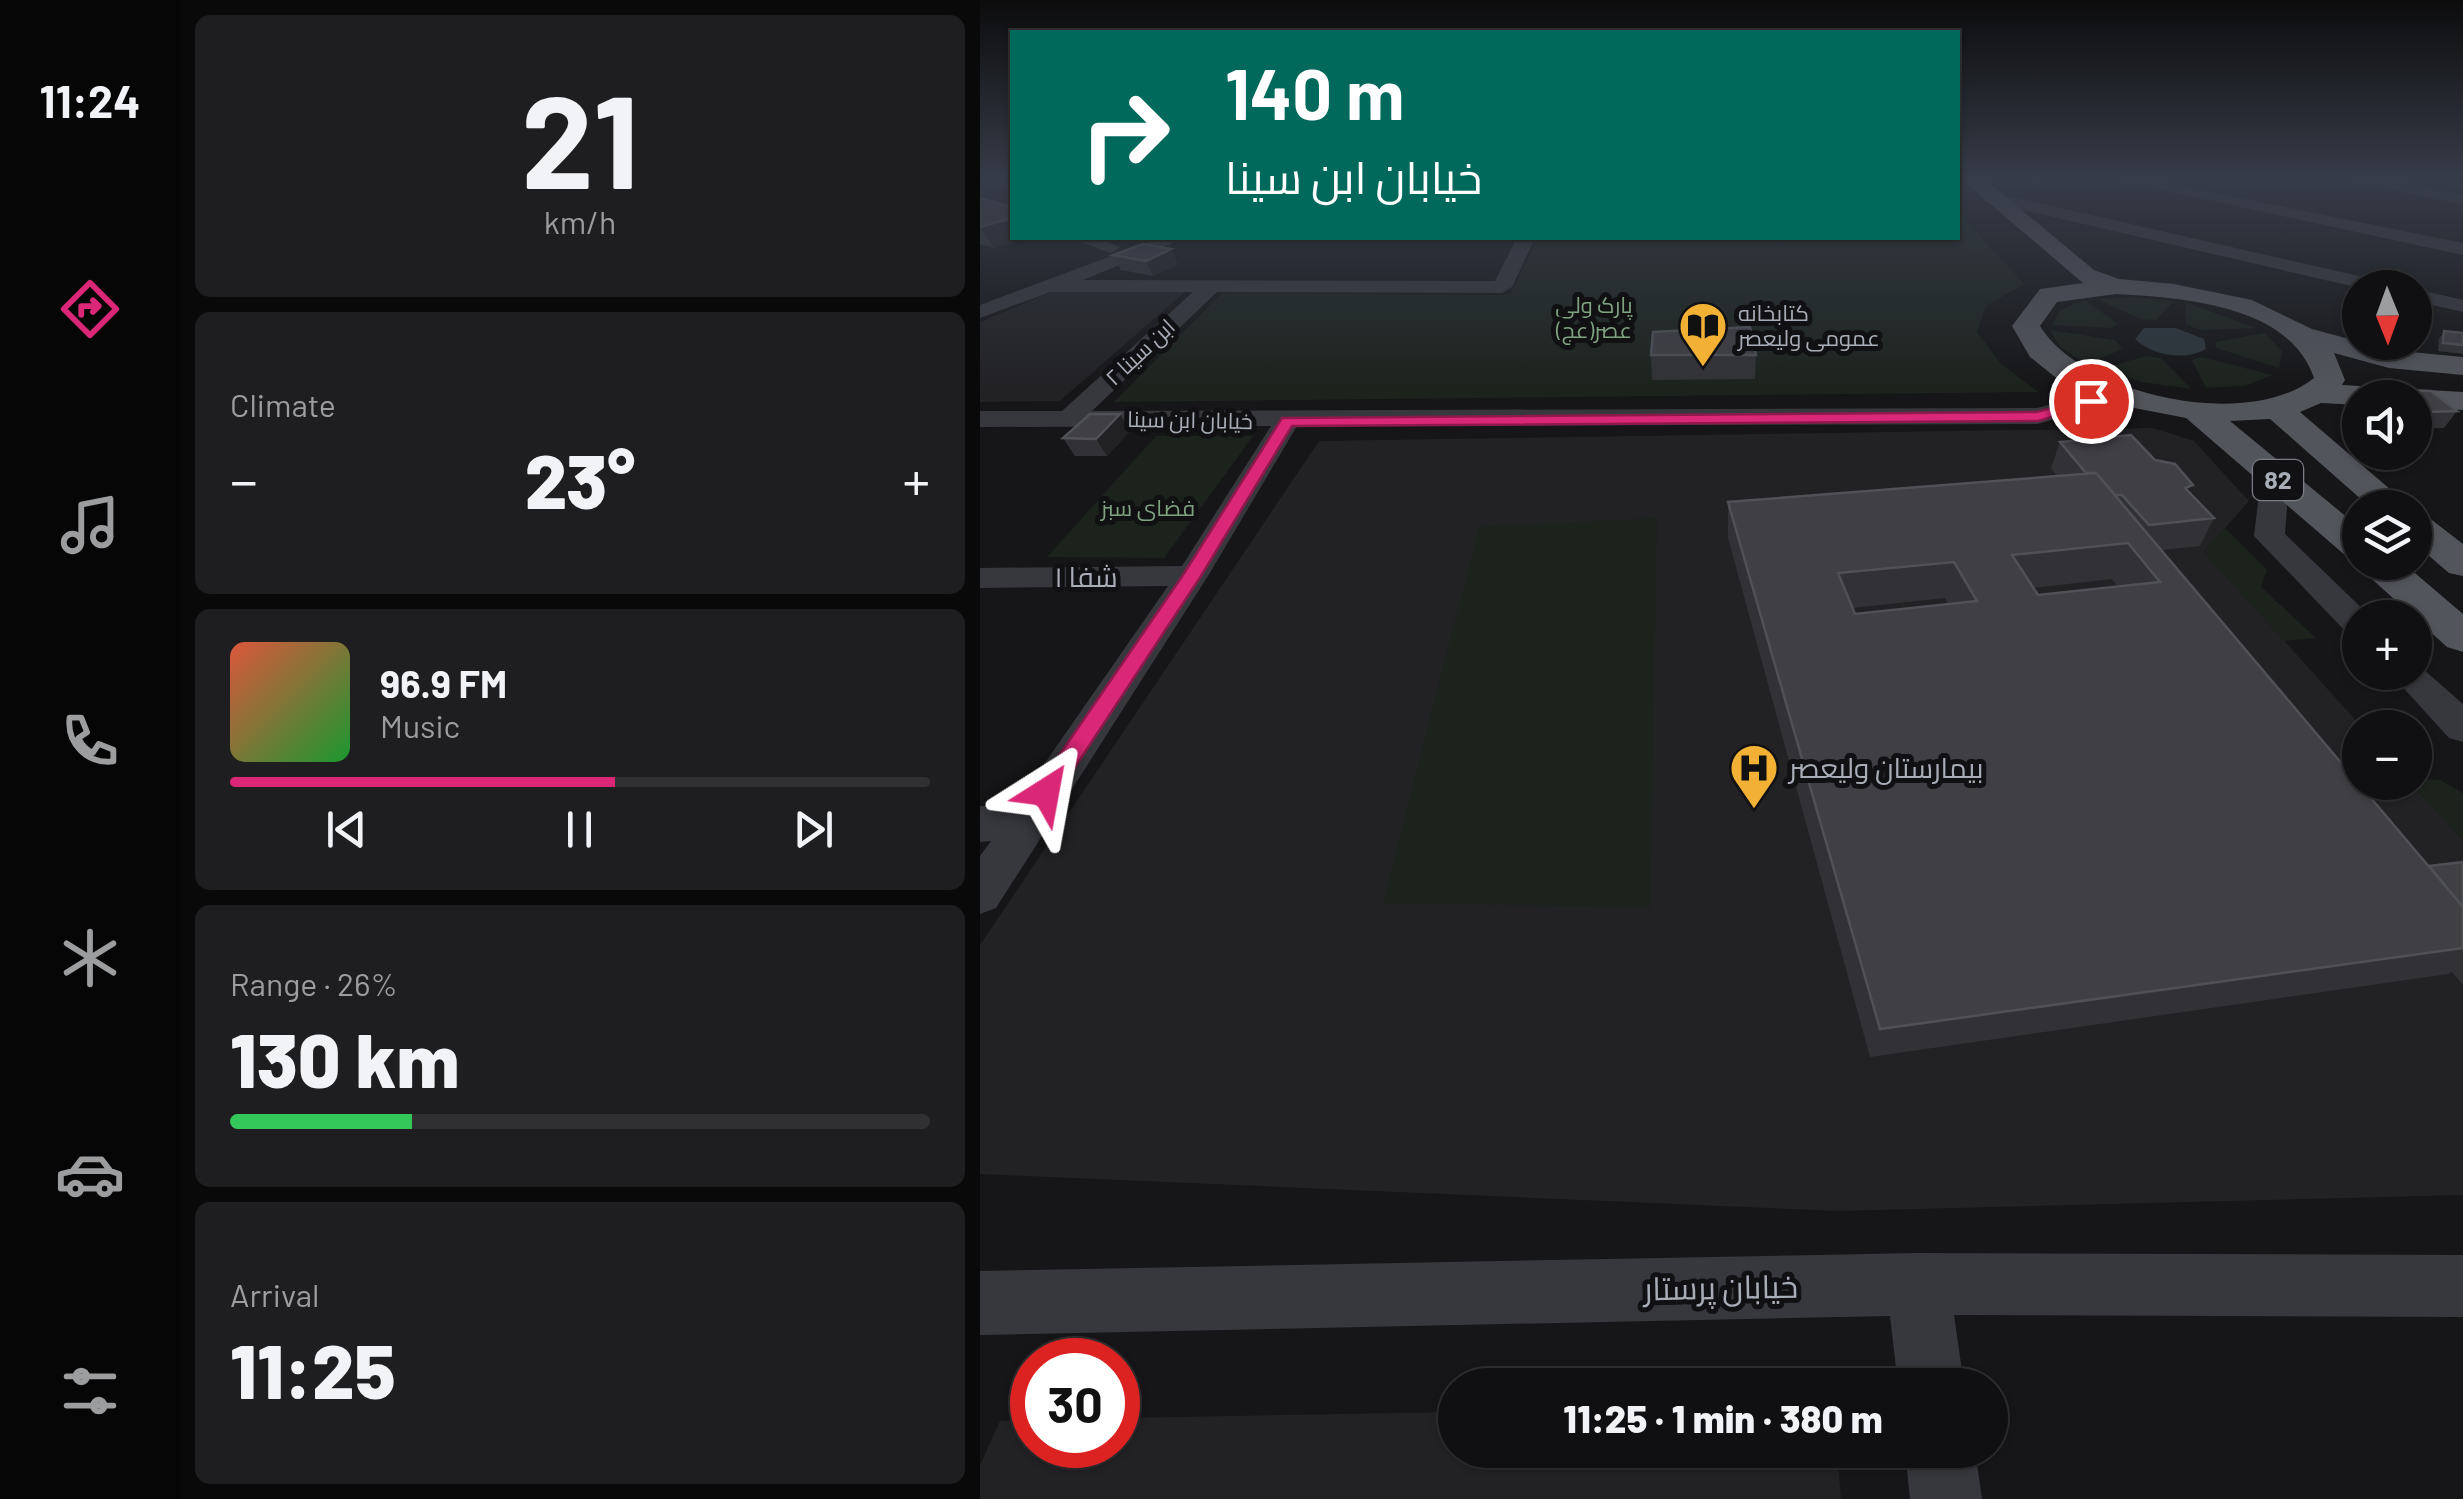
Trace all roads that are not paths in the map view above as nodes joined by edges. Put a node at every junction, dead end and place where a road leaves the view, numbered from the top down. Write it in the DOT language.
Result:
graph roads {
  1 [pos="1111,248"];
  2 [pos="1149,248"];
  3 [pos="1521,248"];
  4 [pos="2043,248"];
  5 [pos="2198,248"];
  6 [pos="2342,277"];
  7 [pos="1046,286"];
  8 [pos="1212,286"];
  9 [pos="2116,286"];
  10 [pos="980,295"];
  11 [pos="2432,299"];
  12 [pos="2463,306"];
  13 [pos="980,312"];
  14 [pos="2306,336"];
  15 [pos="2463,366"];
  16 [pos="2318,392"];
  17 [pos="2118,393"];
  18 [pos="2342,394"];
  19 [pos="2432,399"];
  20 [pos="2462,402"];
  21 [pos="2277,409"];
  22 [pos="2196,410"];
  23 [pos="1069,418"];
  24 [pos="980,419"];
  25 [pos="1287,421"];
  26 [pos="2275,478"];
  27 [pos="2373,490"];
  28 [pos="2342,533"];
  29 [pos="2432,539"];
  30 [pos="2463,564"];
  31 [pos="1192,576"];
  32 [pos="980,578"];
  33 [pos="2398,580"];
  34 [pos="2342,608"];
  35 [pos="2463,637"];
  36 [pos="2425,690"];
  37 [pos="2463,728"];
  38 [pos="1025,823"];
  39 [pos="980,824"];
  40 [pos="980,894"];
  41 [pos="1918,1284"];
  42 [pos="2463,1286"];
  43 [pos="980,1303"];
  44 [pos="1929,1368"];
  45 [pos="1942,1468"];
  46 [pos="1946,1499"];
  1 -- 10 [label="street"];
  2 -- 7 [label="street"];
  3 -- 8 [label="street"];
  4 -- 9 [label="main road"];
  5 -- 6 [label="street"];
  7 -- 8 [label="street"];
  7 -- 13 [label="street"];
  8 -- 23 [label="street, ابن سینا ۲"];
  9 -- 14 [label="main road, 82"];
  9 -- 17 [label="main road, 82"];
  11 -- 12 [label="street"];
  14 -- 15 [label="main road, 82"];
  14 -- 16 [label="main road"];
  16 -- 18 [label="main road, 82"];
  16 -- 21 [label="main road, 82"];
  17 -- 22 [label="main road, 82"];
  17 -- 25 [label="street, خیابان ابن سینا"];
  19 -- 20 [label="main road"];
  21 -- 22 [label="main road, 82"];
  21 -- 27 [label="main road, 82"];
  22 -- 26 [label="main road, 82"];
  23 -- 24 [label="street, خیابان ابن سینا"];
  23 -- 25 [label="street, خیابان ابن سینا"];
  25 -- 31 [label="street"];
  26 -- 28 [label="main road, 82"];
  26 -- 34 [label="street"];
  29 -- 30 [label="main road"];
  31 -- 32 [label="street, شفا ۱"];
  31 -- 38 [label="street"];
  33 -- 35 [label="main road"];
  36 -- 37 [label="street"];
  38 -- 39 [label="street"];
  38 -- 40 [label="street"];
  41 -- 42 [label="street, خیابان پرستار"];
  41 -- 43 [label="street, خیابان پرستار"];
  41 -- 44 [label="street"];
  45 -- 46 [label="street"];
}
